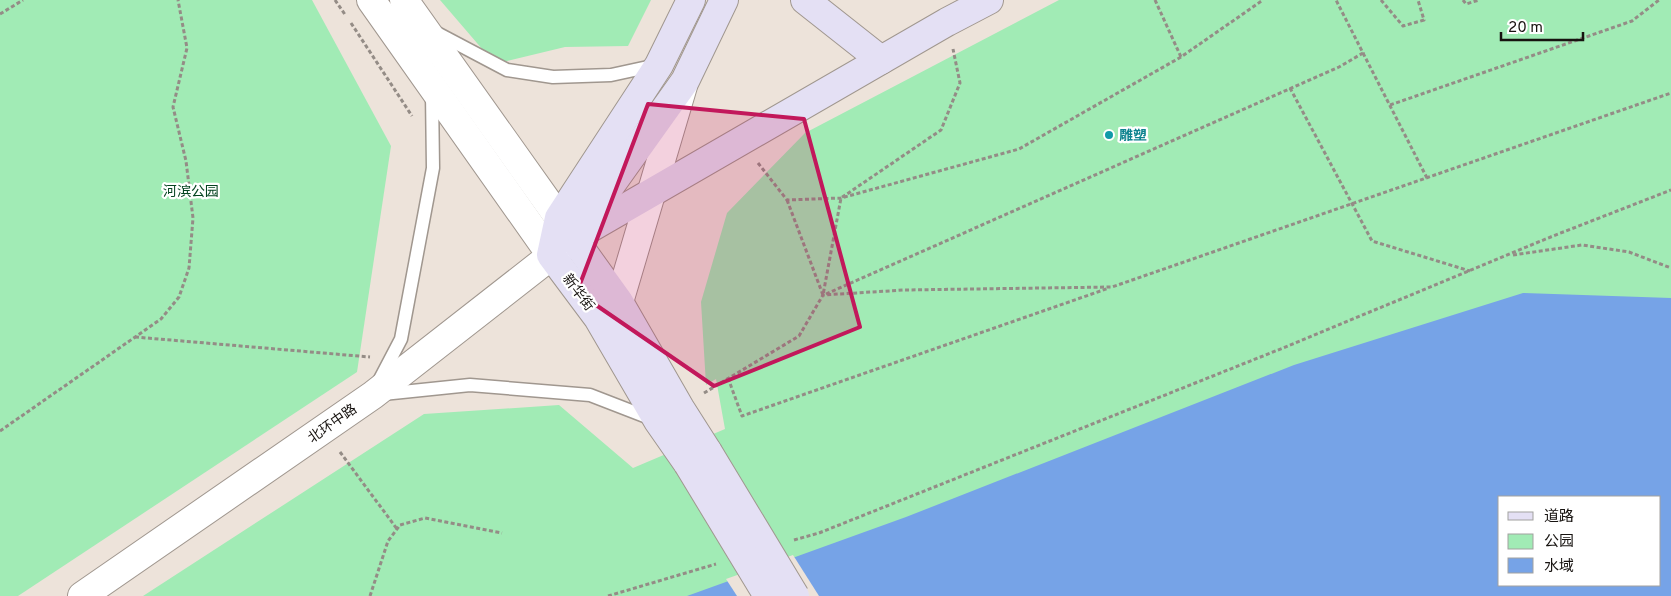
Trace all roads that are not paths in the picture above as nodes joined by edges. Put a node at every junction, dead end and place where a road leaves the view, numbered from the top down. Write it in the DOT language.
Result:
graph roads {
  1 [pos="371,0"];
  2 [pos="404,0"];
  3 [pos="691,0"];
  4 [pos="724,0"];
  5 [pos="805,0"];
  6 [pos="989,0"];
  7 [pos="422,26"];
  8 [pos="882,60"];
  9 [pos="659,65"];
  10 [pos="685,81"];
  11 [pos="432,87"];
  12 [pos="651,194"];
  13 [pos="566,228"];
  14 [pos="551,254"];
  15 [pos="619,302"];
  16 [pos="372,395"];
  17 [pos="669,414"];
  18 [pos="698,458"];
  19 [pos="82,596"];
  20 [pos="768,596"];
  21 [pos="795,596"];
  1 -- 11 [label="street, 新华街"];
  2 -- 7 [label="street, 新华街"];
  3 -- 9 [label="main road"];
  4 -- 10 [label="main road"];
  5 -- 8 [label="main road"];
  6 -- 8 [label="main road"];
  7 -- 9 [label="lane"];
  7 -- 13 [label="street, 新华街"];
  8 -- 12 [label="main road"];
  9 -- 13 [label="main road"];
  10 -- 12 [label="street"];
  10 -- 13 [label="main road"];
  11 -- 14 [label="street, 新华街"];
  11 -- 16 [label="lane"];
  12 -- 13 [label="main road"];
  12 -- 15 [label="street"];
  13 -- 14 [label="street, 北环中路"];
  13 -- 15 [label="main road, 新华街"];
  14 -- 16 [label="street, 北环中路"];
  14 -- 17 [label="main road, 新华街"];
  15 -- 17 [label="main road, 新华街"];
  16 -- 17 [label="lane"];
  16 -- 19 [label="street, 北环中路"];
  17 -- 18 [label="main road, 新华街"];
  18 -- 20 [label="main road, 新华街, bridge"];
  18 -- 21 [label="main road, 新华街, bridge"];
}
